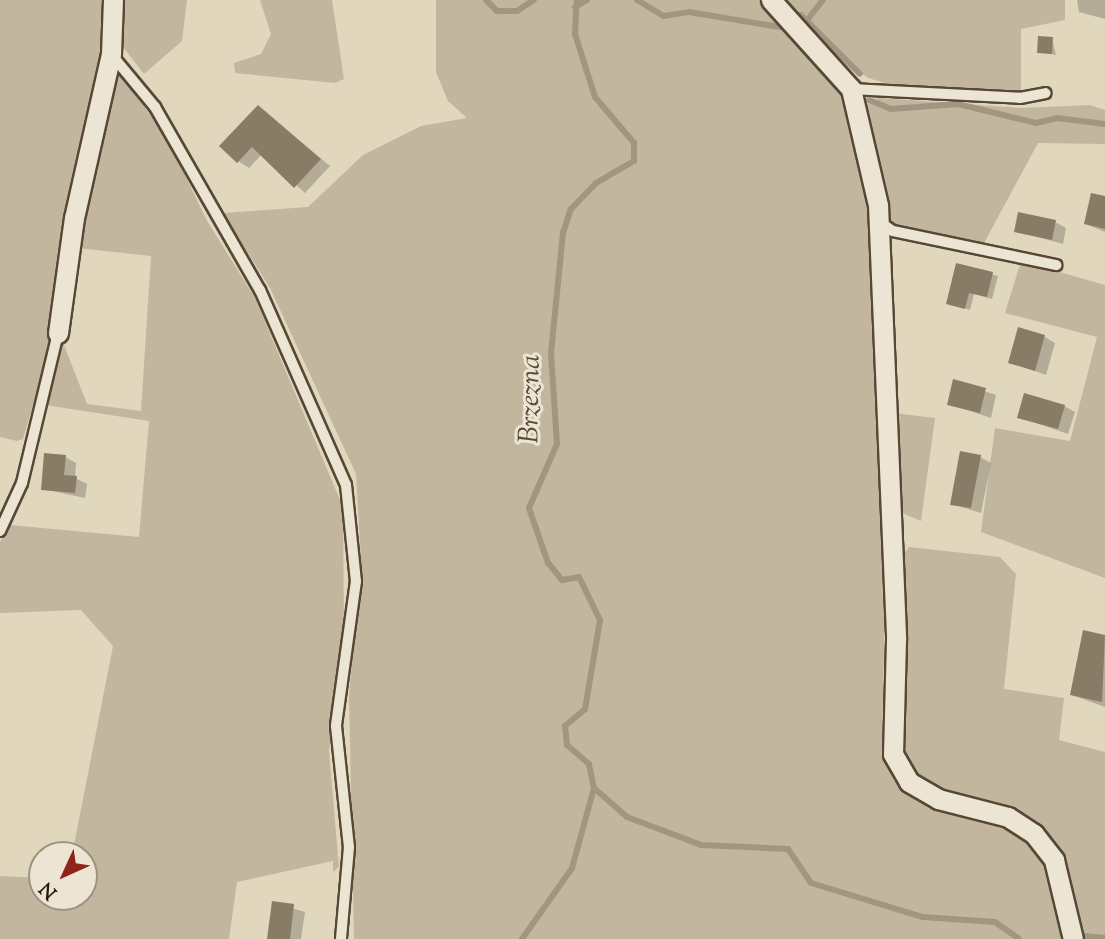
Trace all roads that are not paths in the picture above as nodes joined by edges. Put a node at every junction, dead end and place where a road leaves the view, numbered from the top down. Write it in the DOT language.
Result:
graph roads {
  1 [pos="113,0"];
  2 [pos="771,0"];
  3 [pos="111,54"];
  4 [pos="851,89"];
  5 [pos="1046,93"];
  6 [pos="879,221"];
  7 [pos="1056,265"];
  8 [pos="58,333"];
  9 [pos="0,531"];
  10 [pos="341,939"];
  11 [pos="1073,939"];
  1 -- 3 [label="street"];
  2 -- 4 [label="street"];
  3 -- 8 [label="street"];
  3 -- 10 [label="lane"];
  4 -- 5 [label="lane"];
  4 -- 6 [label="street"];
  6 -- 7 [label="lane"];
  6 -- 11 [label="street"];
  8 -- 9 [label="lane"];
}
